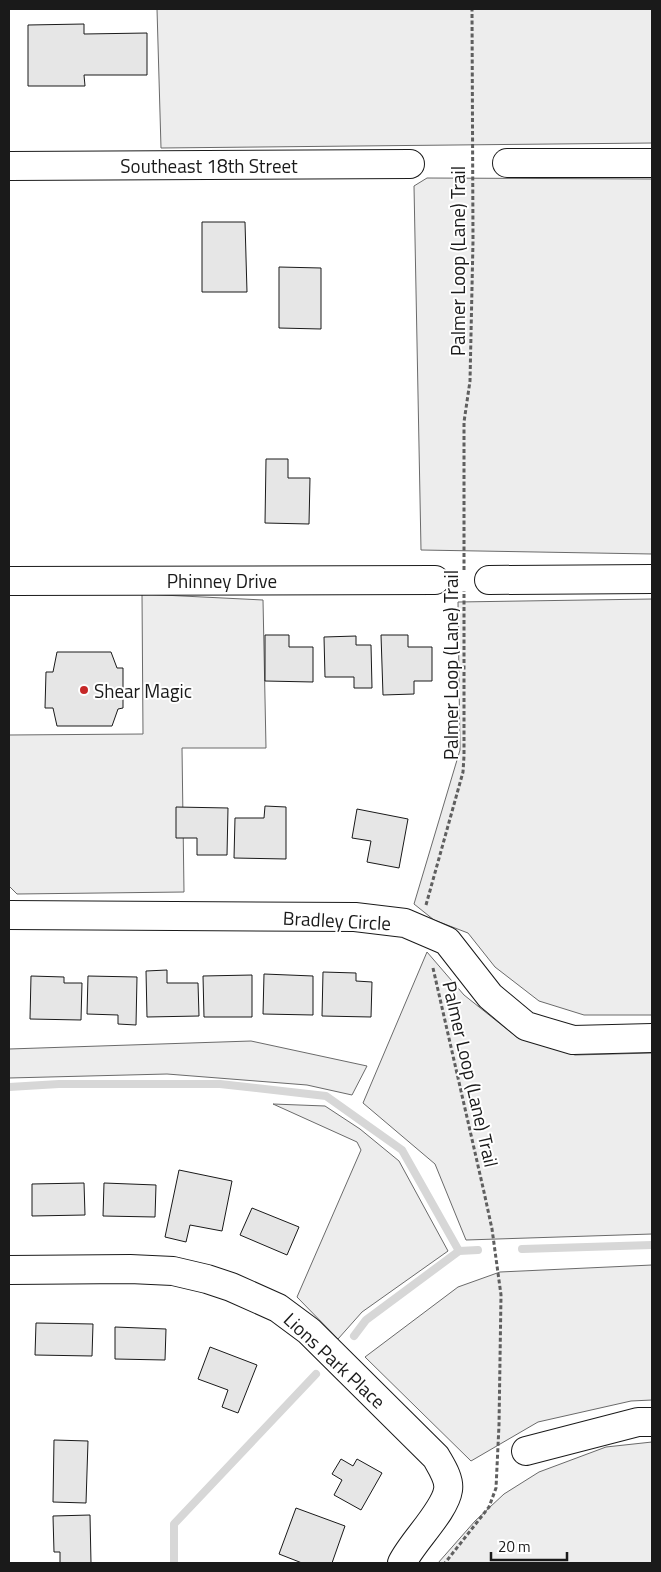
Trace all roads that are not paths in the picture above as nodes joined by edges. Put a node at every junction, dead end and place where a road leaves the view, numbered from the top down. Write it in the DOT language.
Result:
graph roads {
  1 [pos="507,163"];
  2 [pos="652,163"];
  3 [pos="410,164"];
  4 [pos="9,166"];
  5 [pos="477,579"];
  6 [pos="652,579"];
  7 [pos="435,580"];
  8 [pos="9,581"];
  9 [pos="9,916"];
  10 [pos="652,1038"];
  11 [pos="9,1270"];
  12 [pos="652,1422"];
  13 [pos="526,1451"];
  14 [pos="402,1563"];
  1 -- 2 [label="street"];
  3 -- 4 [label="street, Southeast 18th Street"];
  5 -- 6 [label="street"];
  7 -- 8 [label="street, Phinney Drive"];
  9 -- 10 [label="street, Bradley Circle"];
  11 -- 14 [label="street, Lions Park Place"];
  12 -- 13 [label="street"];
}
